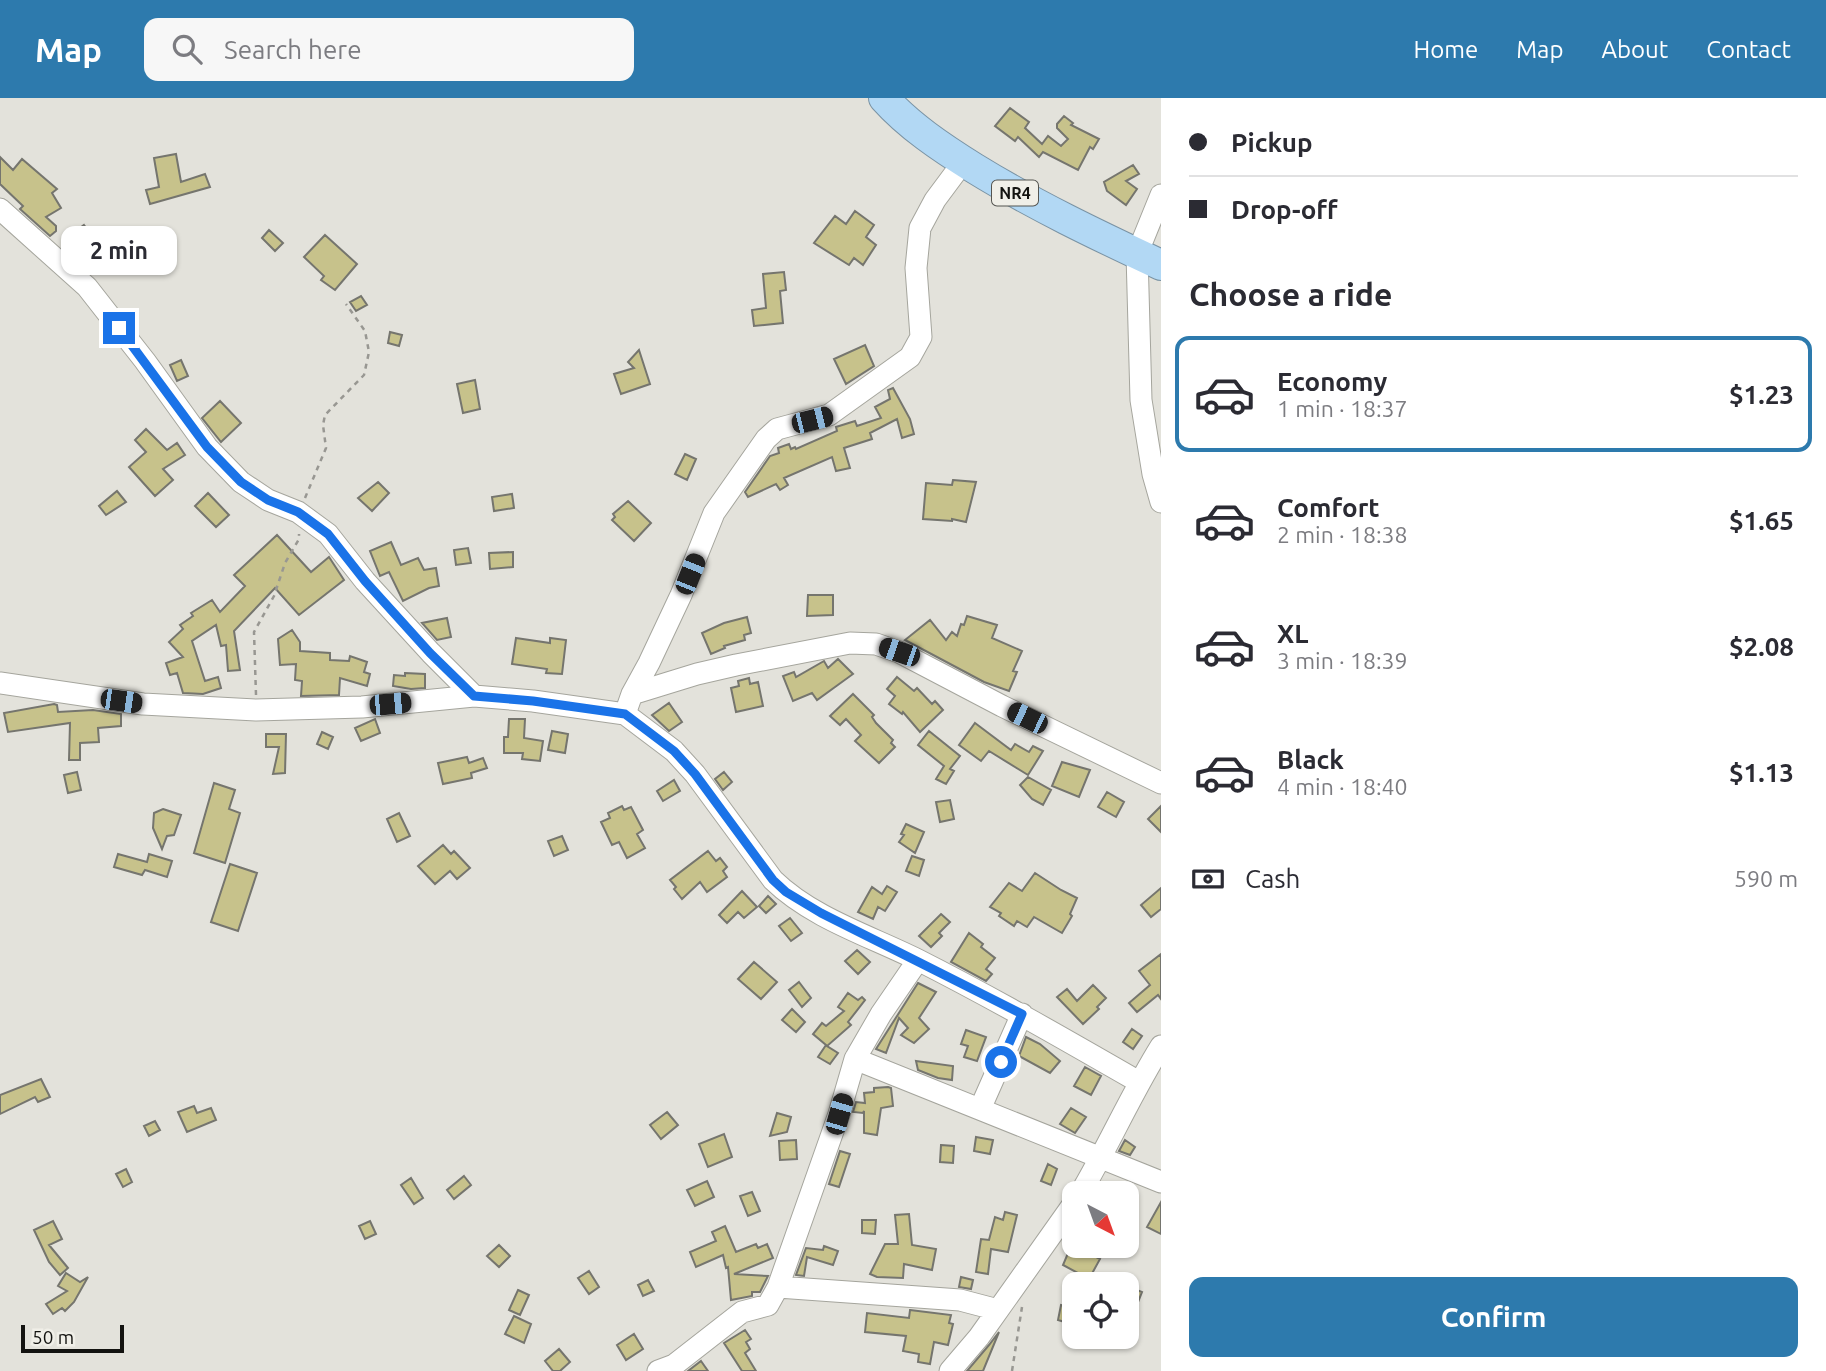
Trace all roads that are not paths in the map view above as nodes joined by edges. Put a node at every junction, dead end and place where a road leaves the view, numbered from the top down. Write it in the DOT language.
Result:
graph roads {
  1 [pos="884,98"];
  2 [pos="964,161"];
  3 [pos="1161,195"];
  4 [pos="0,209"];
  5 [pos="1149,260"];
  6 [pos="1161,502"];
  7 [pos="0,682"];
  8 [pos="474,696"];
  9 [pos="628,704"];
  10 [pos="1161,783"];
  11 [pos="918,960"];
  12 [pos="1022,1014"];
  13 [pos="1161,1046"];
  14 [pos="855,1059"];
  15 [pos="1139,1082"];
  16 [pos="980,1109"];
  17 [pos="1102,1157"];
  18 [pos="1088,1181"];
  19 [pos="1161,1182"];
  20 [pos="1062,1220"];
  21 [pos="778,1287"];
  22 [pos="998,1310"];
  23 [pos="658,1371"];
  24 [pos="950,1371"];
  1 -- 2 [label="highway, NR4"];
  2 -- 5 [label="highway, NR4"];
  2 -- 9 [label="street"];
  3 -- 5 [label="street"];
  4 -- 8 [label="street"];
  5 -- 6 [label="street"];
  7 -- 8 [label="street"];
  8 -- 9 [label="street"];
  9 -- 10 [label="street"];
  9 -- 11 [label="street"];
  11 -- 12 [label="street"];
  11 -- 14 [label="street"];
  12 -- 15 [label="street"];
  12 -- 16 [label="street"];
  13 -- 15 [label="street"];
  14 -- 16 [label="street"];
  14 -- 21 [label="street"];
  15 -- 17 [label="street"];
  16 -- 17 [label="street"];
  17 -- 18 [label="street"];
  17 -- 19 [label="street"];
  20 -- 22 [label="street"];
  21 -- 22 [label="street"];
  21 -- 23 [label="street"];
  22 -- 24 [label="street"];
}
